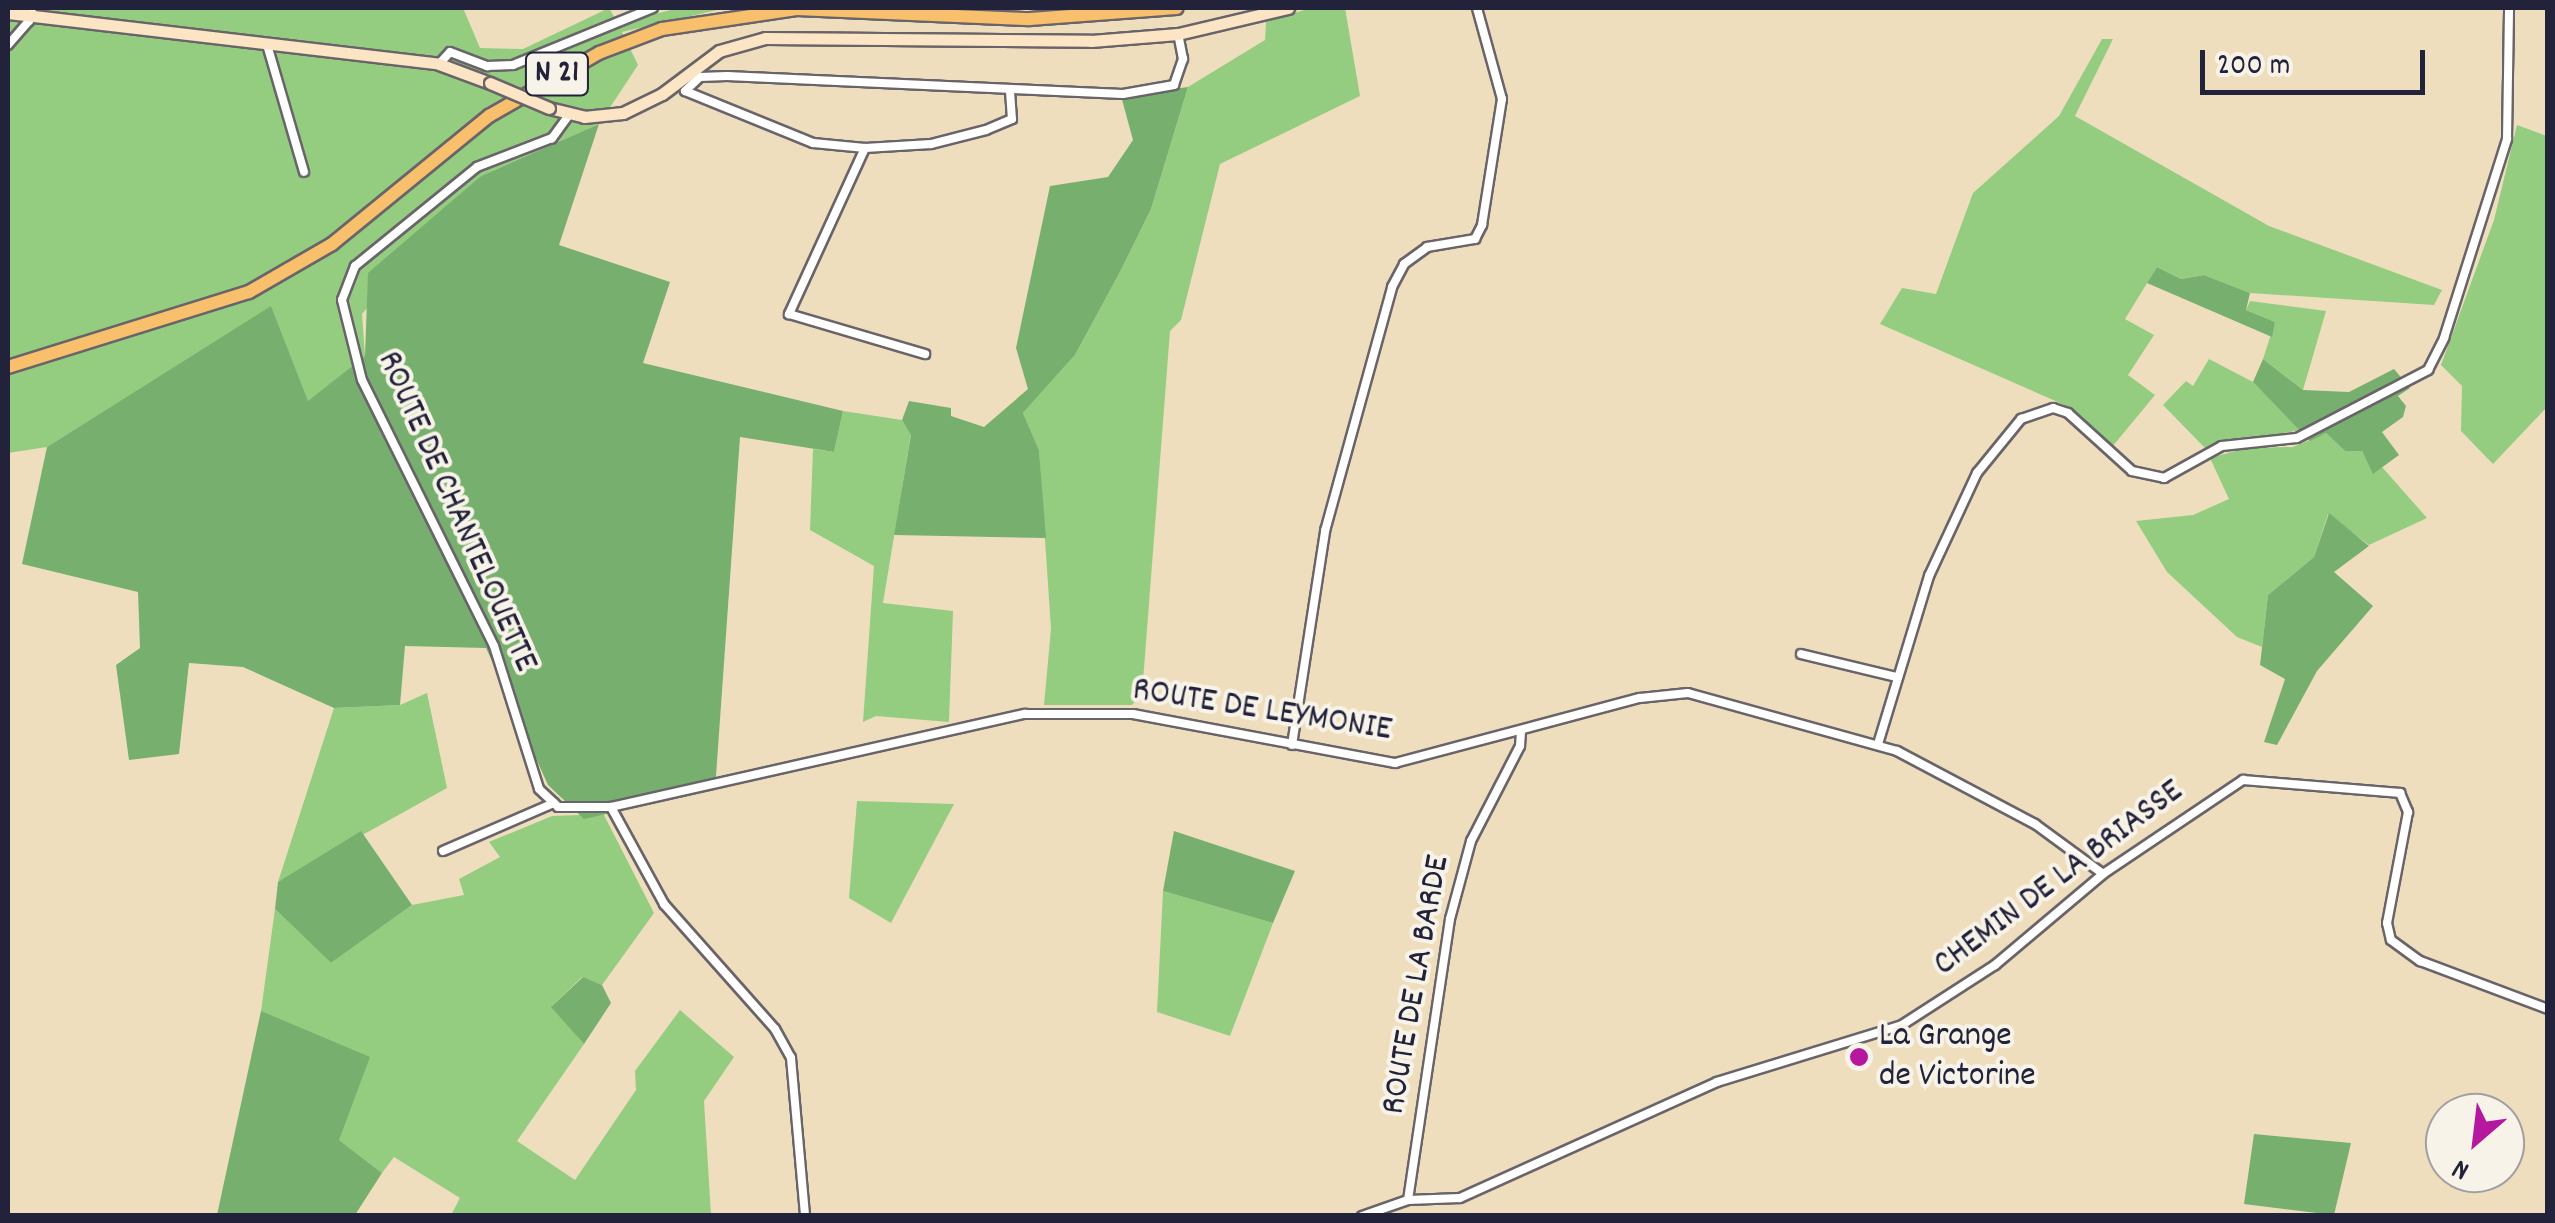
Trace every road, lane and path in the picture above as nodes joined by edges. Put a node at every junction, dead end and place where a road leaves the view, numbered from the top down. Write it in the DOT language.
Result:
graph roads {
  1 [pos="653,8"];
  2 [pos="1178,8"];
  3 [pos="1288,8"];
  4 [pos="1477,8"];
  5 [pos="2510,8"];
  6 [pos="32,12"];
  7 [pos="8,14"];
  8 [pos="1178,34"];
  9 [pos="8,45"];
  10 [pos="268,48"];
  11 [pos="440,64"];
  12 [pos="1010,91"];
  13 [pos="569,115"];
  14 [pos="865,148"];
  15 [pos="304,172"];
  16 [pos="924,354"];
  17 [pos="8,367"];
  18 [pos="1801,654"];
  19 [pos="1897,677"];
  20 [pos="1521,731"];
  21 [pos="1878,744"];
  22 [pos="1292,745"];
  23 [pos="554,802"];
  24 [pos="611,807"];
  25 [pos="444,851"];
  26 [pos="2102,874"];
  27 [pos="2548,1010"];
  28 [pos="1408,1200"];
  29 [pos="805,1216"];
  30 [pos="1362,1216"];
  1 -- 11 [label="street"];
  2 -- 17 [label="main road, N 21"];
  3 -- 8 [label="main road"];
  4 -- 22 [label="street"];
  5 -- 19 [label="street"];
  6 -- 7 [label="main road"];
  6 -- 9 [label="street"];
  6 -- 10 [label="main road"];
  8 -- 12 [label="street"];
  8 -- 13 [label="main road"];
  10 -- 11 [label="main road"];
  10 -- 15 [label="street"];
  11 -- 13 [label="main road, bridge"];
  12 -- 14 [label="street"];
  12 -- 14 [label="street"];
  13 -- 23 [label="street, ROUTE DE CHANTELOUETTE"];
  14 -- 16 [label="street"];
  18 -- 19 [label="street"];
  19 -- 21 [label="street"];
  20 -- 21 [label="street, ROUTE DE LEYMONIE"];
  20 -- 22 [label="street, ROUTE DE LEYMONIE"];
  20 -- 28 [label="street, ROUTE DE LA BARDE"];
  21 -- 26 [label="street, ROUTE DE LEYMONIE"];
  22 -- 24 [label="street, ROUTE DE LEYMONIE"];
  23 -- 24 [label="street"];
  23 -- 25 [label="street"];
  24 -- 29 [label="street"];
  26 -- 27 [label="street, CHEMIN DE LA BRIASSE"];
  26 -- 28 [label="street, CHEMIN DE LA BRIASSE"];
  28 -- 30 [label="street, CHEMIN DE LA BRIASSE"];
}
